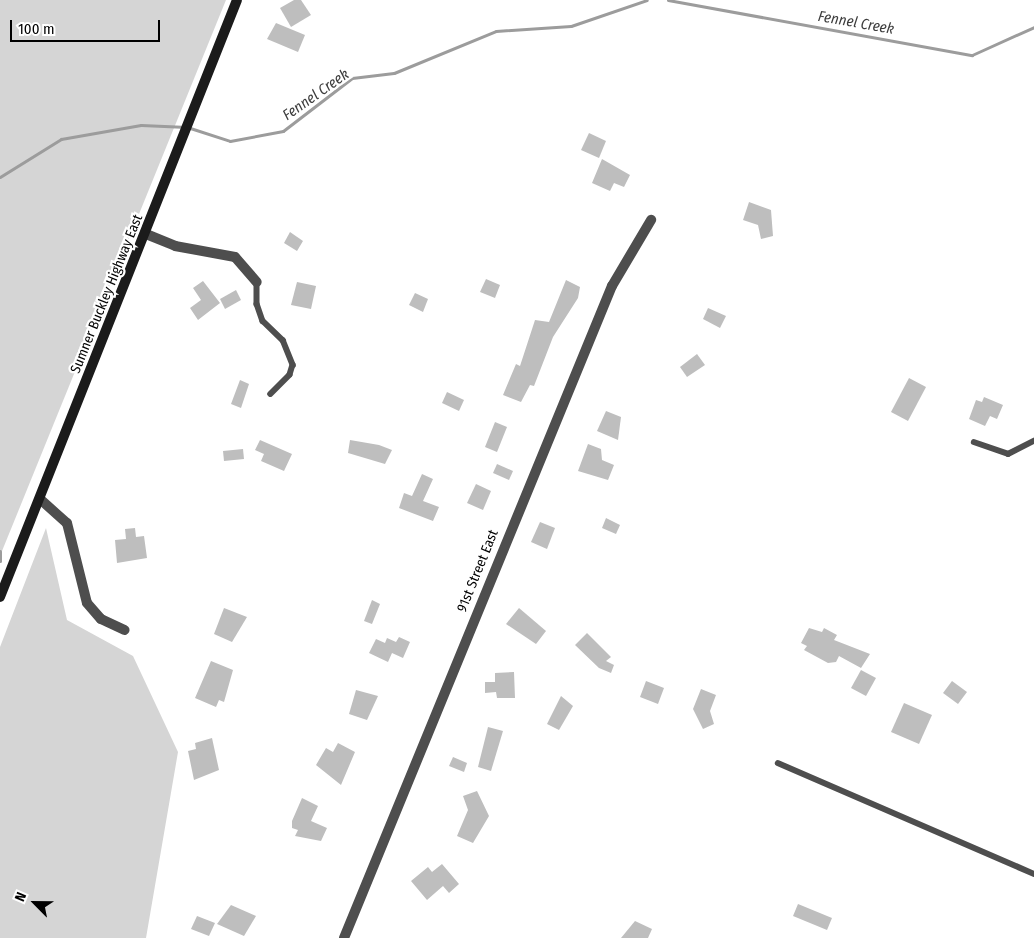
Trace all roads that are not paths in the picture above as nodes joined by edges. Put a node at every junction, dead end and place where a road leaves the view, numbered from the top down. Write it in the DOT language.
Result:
graph roads {
  1 [pos="237,0"];
  2 [pos="651,220"];
  3 [pos="146,234"];
  4 [pos="257,282"];
  5 [pos="271,394"];
  6 [pos="1034,441"];
  7 [pos="974,442"];
  8 [pos="40,499"];
  9 [pos="0,597"];
  10 [pos="126,630"];
  11 [pos="778,763"];
  12 [pos="1034,874"];
  13 [pos="344,938"];
  1 -- 3 [label="street, Sumner Buckley Highway East"];
  2 -- 13 [label="street, 91st Street East"];
  3 -- 4 [label="street"];
  3 -- 8 [label="street, Sumner Buckley Highway East"];
  4 -- 5 [label="lane"];
  6 -- 7 [label="lane"];
  8 -- 9 [label="street, Sumner Buckley Highway East"];
  8 -- 10 [label="street"];
  11 -- 12 [label="lane"];
}
